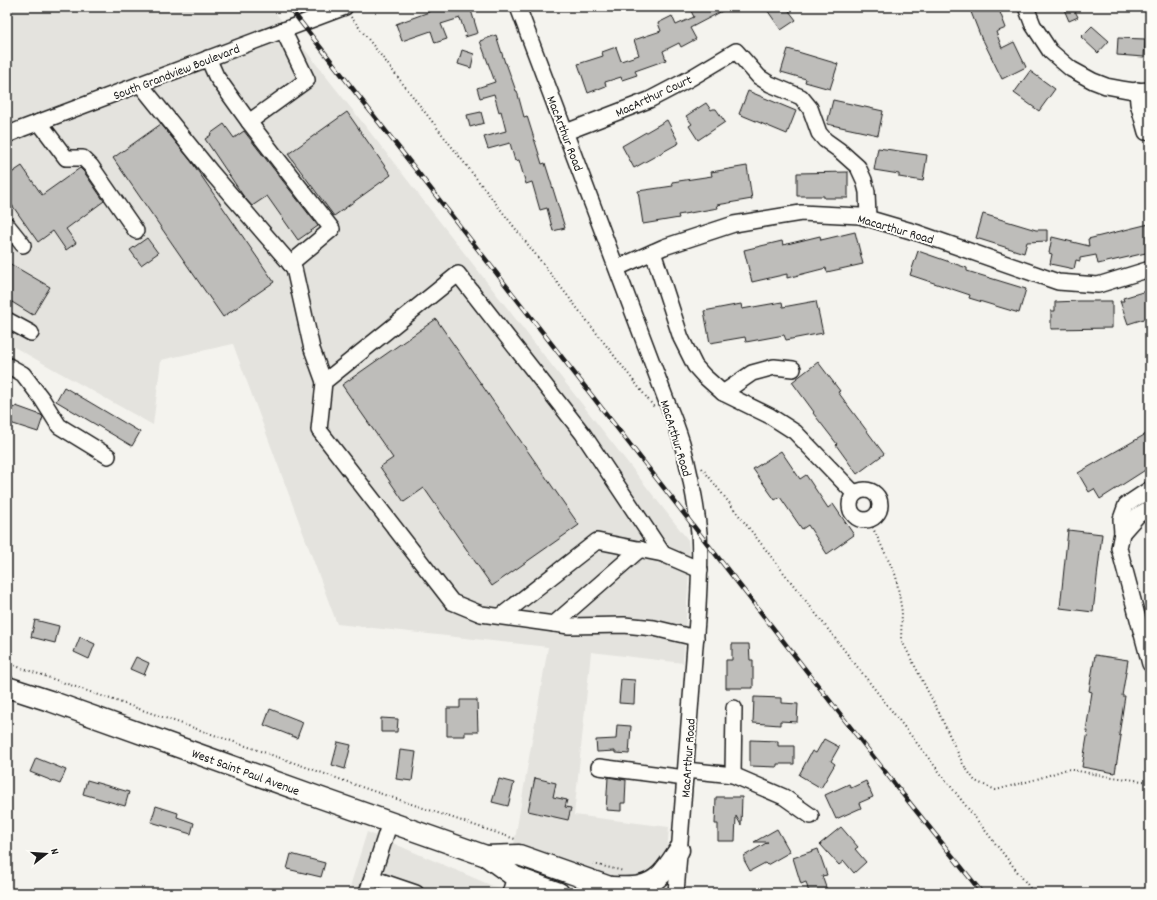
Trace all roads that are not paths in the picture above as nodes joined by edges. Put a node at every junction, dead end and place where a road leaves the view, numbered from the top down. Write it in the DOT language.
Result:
graph roads {
  1 [pos="345,7"];
  2 [pos="518,7"];
  3 [pos="1026,7"];
  4 [pos="283,30"];
  5 [pos="208,58"];
  6 [pos="140,84"];
  7 [pos="1144,90"];
  8 [pos="39,122"];
  9 [pos="248,122"];
  10 [pos="566,132"];
  11 [pos="1150,132"];
  12 [pos="7,135"];
  13 [pos="868,218"];
  14 [pos="7,225"];
  15 [pos="136,231"];
  16 [pos="23,245"];
  17 [pos="653,252"];
  18 [pos="290,264"];
  19 [pos="617,268"];
  20 [pos="1150,269"];
  21 [pos="7,320"];
  22 [pos="31,333"];
  23 [pos="7,365"];
  24 [pos="793,369"];
  25 [pos="324,382"];
  26 [pos="723,392"];
  27 [pos="108,456"];
  28 [pos="1150,489"];
  29 [pos="856,494"];
  30 [pos="1150,508"];
  31 [pos="1122,533"];
  32 [pos="640,550"];
  33 [pos="663,554"];
  34 [pos="700,570"];
  35 [pos="502,616"];
  36 [pos="554,624"];
  37 [pos="696,638"];
  38 [pos="1150,664"];
  39 [pos="7,687"];
  40 [pos="734,708"];
  41 [pos="599,766"];
  42 [pos="685,774"];
  43 [pos="733,775"];
  44 [pos="811,816"];
  45 [pos="390,822"];
  46 [pos="680,850"];
  47 [pos="486,856"];
  48 [pos="372,878"];
  49 [pos="512,885"];
  50 [pos="619,890"];
  51 [pos="367,893"];
  52 [pos="416,893"];
  53 [pos="559,893"];
  54 [pos="676,893"];
  1 -- 4 [label="street, South Grandview Boulevard"];
  2 -- 10 [label="street, MacArthur Road"];
  3 -- 7 [label="street"];
  4 -- 5 [label="street, South Grandview Boulevard"];
  4 -- 9 [label="street"];
  5 -- 6 [label="street, South Grandview Boulevard"];
  5 -- 9 [label="street"];
  6 -- 8 [label="street, South Grandview Boulevard"];
  6 -- 18 [label="street"];
  7 -- 11 [label="street"];
  8 -- 12 [label="street, South Grandview Boulevard"];
  8 -- 15 [label="street"];
  9 -- 18 [label="street"];
  10 -- 13 [label="street, MacArthur Court"];
  10 -- 19 [label="street, MacArthur Road"];
  13 -- 17 [label="street, Macarthur Road"];
  13 -- 20 [label="street, Macarthur Road"];
  14 -- 16 [label="street"];
  17 -- 19 [label="street, Macarthur Road"];
  17 -- 26 [label="street"];
  18 -- 25 [label="street"];
  19 -- 34 [label="street, MacArthur Road"];
  21 -- 22 [label="street"];
  23 -- 27 [label="street"];
  24 -- 26 [label="street"];
  25 -- 33 [label="street"];
  25 -- 35 [label="street"];
  26 -- 29 [label="street"];
  28 -- 31 [label="street"];
  29 -- 29 [label="street"];
  30 -- 31 [label="street"];
  31 -- 38 [label="street"];
  32 -- 33 [label="street"];
  32 -- 35 [label="street"];
  32 -- 36 [label="street"];
  33 -- 34 [label="street"];
  34 -- 37 [label="street, MacArthur Road"];
  35 -- 36 [label="street"];
  36 -- 37 [label="street"];
  37 -- 42 [label="street, MacArthur Road"];
  39 -- 45 [label="main road, West Saint Paul Avenue"];
  40 -- 43 [label="street"];
  41 -- 42 [label="street"];
  42 -- 43 [label="street"];
  42 -- 46 [label="street, MacArthur Road"];
  43 -- 44 [label="street"];
  45 -- 47 [label="main road, West Saint Paul Avenue"];
  45 -- 48 [label="street"];
  46 -- 50 [label="main road"];
  46 -- 54 [label="street, MacArthur Road"];
  47 -- 49 [label="main road, West Saint Paul Avenue"];
  47 -- 50 [label="main road, West Saint Paul Avenue"];
  48 -- 51 [label="street"];
  48 -- 52 [label="street"];
  49 -- 53 [label="main road, West Saint Paul Avenue"];
}
